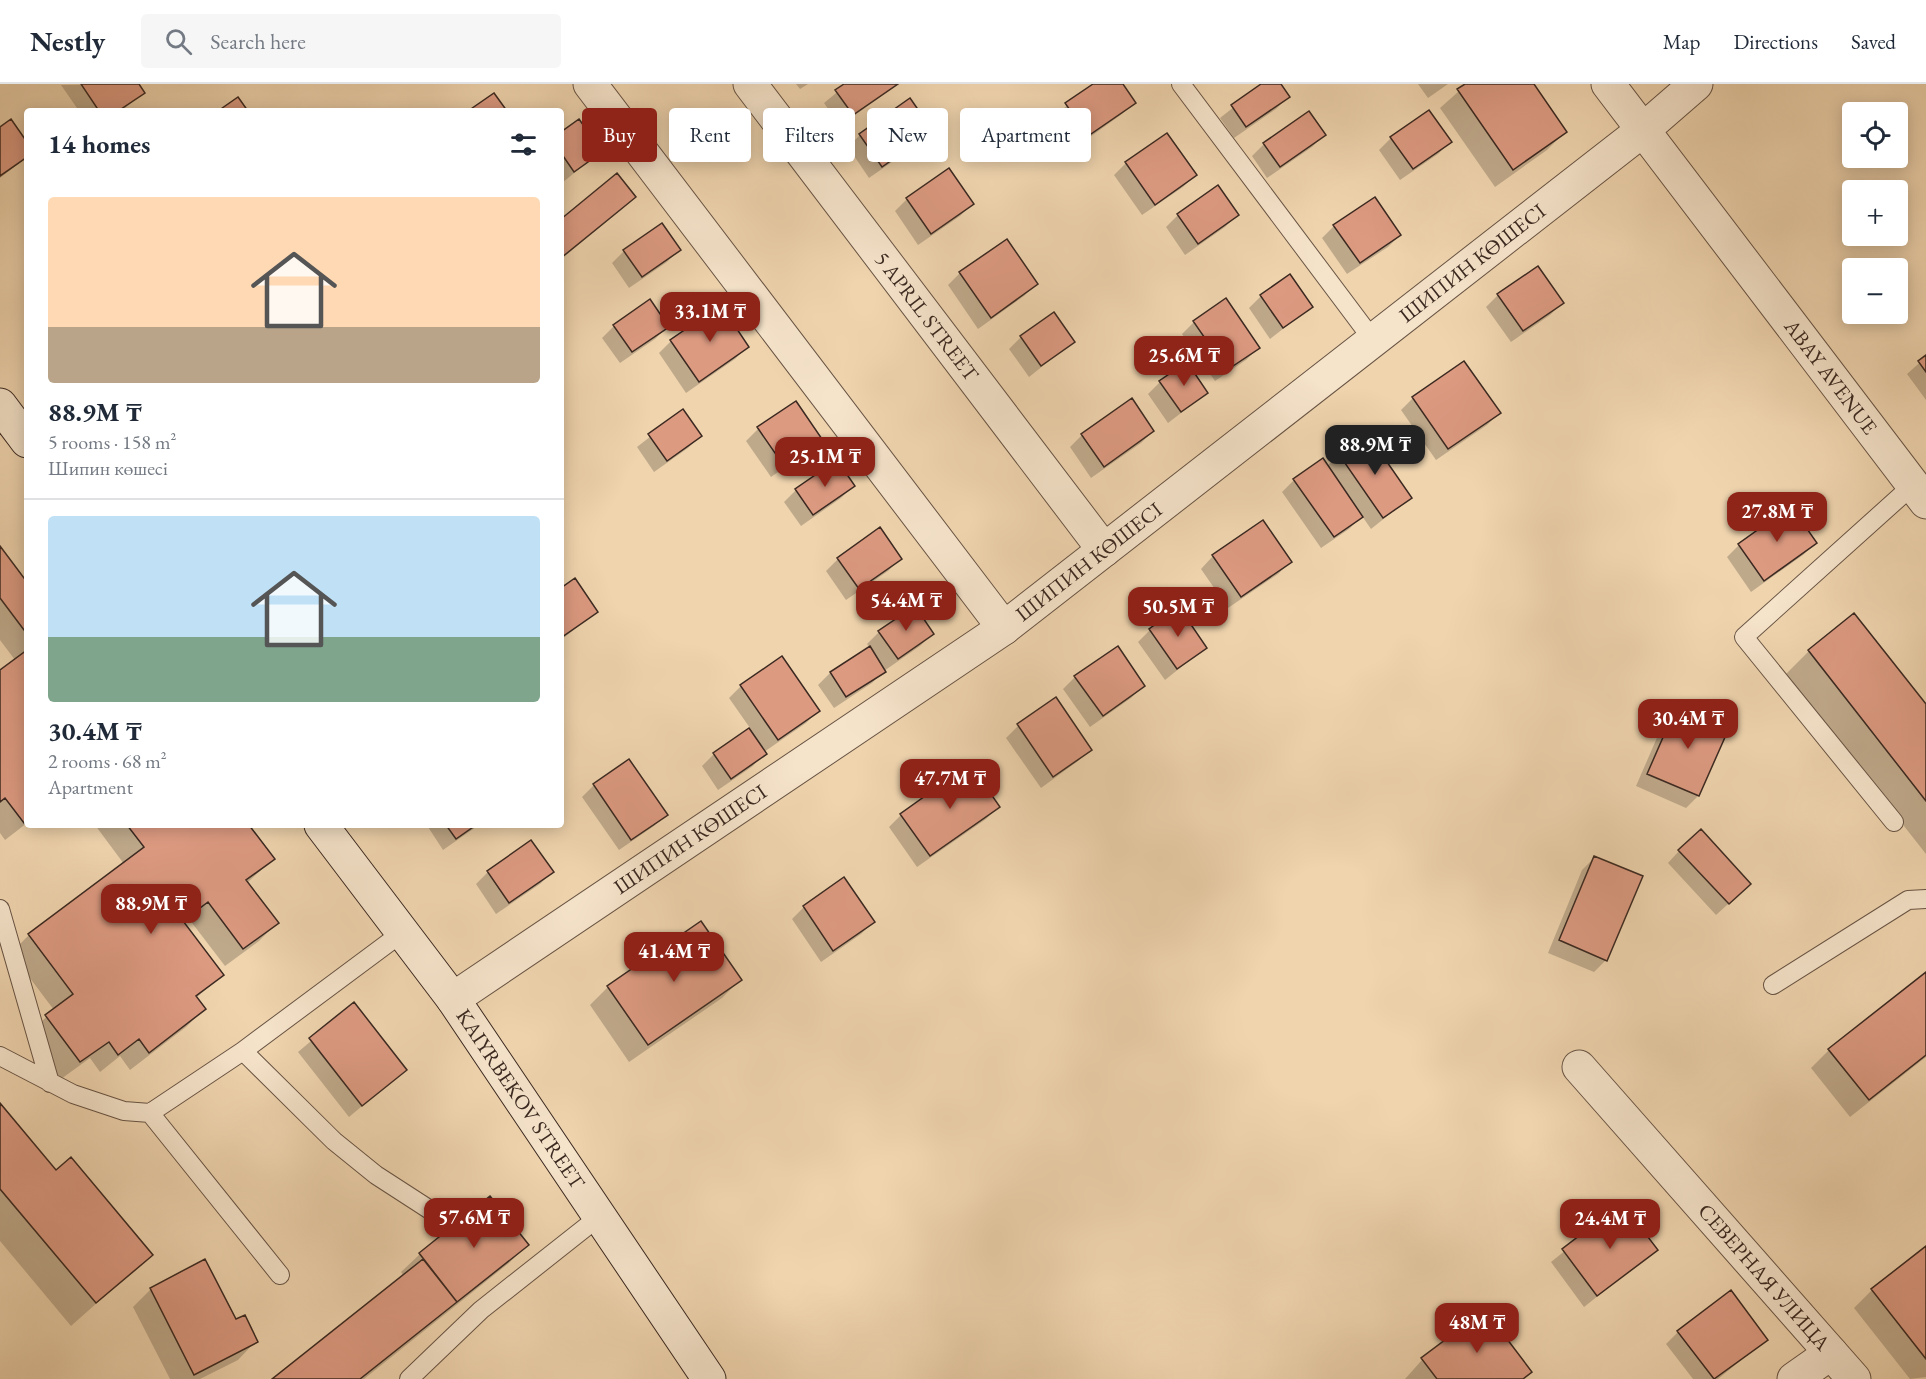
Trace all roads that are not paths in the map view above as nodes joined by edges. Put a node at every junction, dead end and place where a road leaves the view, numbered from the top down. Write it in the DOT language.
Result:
graph roads {
  1 [pos="590,84"];
  2 [pos="750,84"];
  3 [pos="1181,84"];
  4 [pos="1608,84"];
  5 [pos="1696,84"];
  6 [pos="1643,130"];
  7 [pos="1373,340"];
  8 [pos="0,405"];
  9 [pos="24,437"];
  10 [pos="1922,488"];
  11 [pos="1104,550"];
  12 [pos="1004,628"];
  13 [pos="1893,822"];
  14 [pos="323,828"];
  15 [pos="1926,899"];
  16 [pos="0,909"];
  17 [pos="403,932"];
  18 [pos="1773,985"];
  19 [pos="453,999"];
  20 [pos="243,1051"];
  21 [pos="0,1056"];
  22 [pos="1579,1067"];
  23 [pos="50,1083"];
  24 [pos="150,1113"];
  25 [pos="600,1216"];
  26 [pos="444,1219"];
  27 [pos="280,1275"];
  28 [pos="1831,1353"];
  29 [pos="409,1379"];
  30 [pos="709,1379"];
  31 [pos="1794,1379"];
  32 [pos="1854,1379"];
  1 -- 12 [label="street"];
  2 -- 11 [label="street, 5 APRIL STREET"];
  3 -- 7 [label="lane"];
  4 -- 6 [label="street"];
  5 -- 6 [label="street, ШИПИН КӨШЕСІ"];
  6 -- 7 [label="street, ШИПИН КӨШЕСІ"];
  6 -- 10 [label="street, ABAY AVENUE"];
  7 -- 11 [label="street, ШИПИН КӨШЕСІ"];
  8 -- 9 [label="street"];
  10 -- 13 [label="lane"];
  11 -- 12 [label="street, ШИПИН КӨШЕСІ"];
  12 -- 19 [label="street, ШИПИН КӨШЕСІ"];
  14 -- 17 [label="street, KAIYRBEKOV STREET"];
  15 -- 18 [label="lane"];
  16 -- 23 [label="lane"];
  17 -- 19 [label="street, KAIYRBEKOV STREET"];
  17 -- 20 [label="lane"];
  19 -- 25 [label="street, KAIYRBEKOV STREET"];
  20 -- 24 [label="lane"];
  20 -- 26 [label="lane"];
  21 -- 23 [label="lane"];
  22 -- 28 [label="street, СЕВЕРНАЯ УЛИЦА"];
  23 -- 24 [label="lane"];
  24 -- 27 [label="lane"];
  25 -- 29 [label="lane"];
  25 -- 30 [label="street, KAIYRBEKOV STREET"];
  28 -- 31 [label="street"];
  28 -- 32 [label="street, СЕВЕРНАЯ УЛИЦА"];
}
